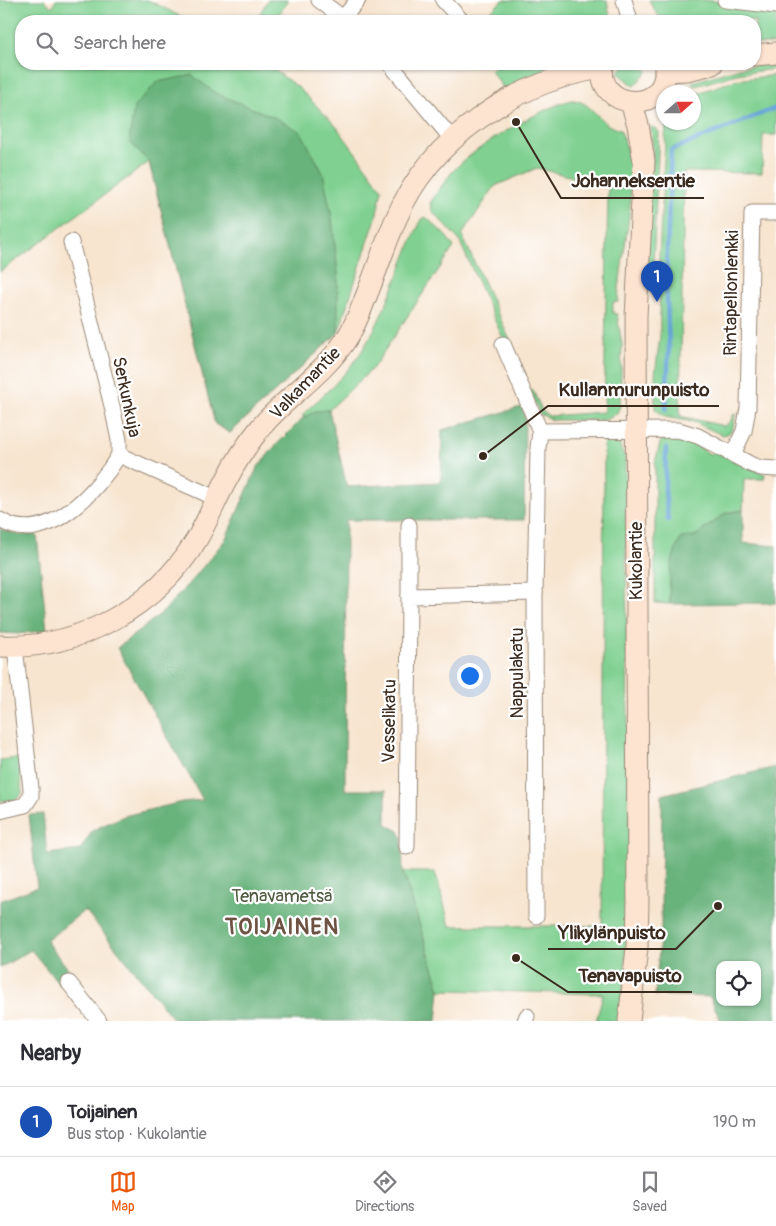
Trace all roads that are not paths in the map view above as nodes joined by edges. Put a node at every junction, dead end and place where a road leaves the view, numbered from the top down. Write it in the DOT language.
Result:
graph roads {
  1 [pos="319,0"];
  2 [pos="358,0"];
  3 [pos="443,0"];
  4 [pos="624,0"];
  5 [pos="725,0"];
  6 [pos="776,6"];
  7 [pos="338,15"];
  8 [pos="348,15"];
  9 [pos="457,15"];
  10 [pos="628,15"];
  11 [pos="776,53"];
  12 [pos="761,54"];
  13 [pos="395,70"];
  14 [pos="587,70"];
  15 [pos="603,70"];
  16 [pos="665,70"];
  17 [pos="631,102"];
  18 [pos="452,140"];
  19 [pos="776,213"];
  20 [pos="71,242"];
  21 [pos="503,344"];
  22 [pos="636,430"];
  23 [pos="540,431"];
  24 [pos="733,454"];
  25 [pos="119,455"];
  26 [pos="776,469"];
  27 [pos="218,499"];
  28 [pos="0,520"];
  29 [pos="409,525"];
  30 [pos="535,593"];
  31 [pos="409,596"];
  32 [pos="8,646"];
  33 [pos="0,811"];
  34 [pos="407,847"];
  35 [pos="536,916"];
  36 [pos="69,983"];
  37 [pos="99,1021"];
  38 [pos="629,1021"];
  1 -- 7 [label="street"];
  2 -- 8 [label="street"];
  3 -- 9 [label="street"];
  4 -- 10 [label="street"];
  5 -- 6 [label="street"];
  11 -- 12 [label="street"];
  13 -- 18 [label="street"];
  14 -- 18 [label="street, Valkamantie"];
  15 -- 17 [label="street"];
  16 -- 17 [label="street"];
  17 -- 22 [label="street, Kukolantie"];
  18 -- 27 [label="street, Valkamantie"];
  19 -- 24 [label="street, Rintapellonlenkki"];
  20 -- 25 [label="street, Serkunkuja"];
  21 -- 23 [label="street, Nappulakatu"];
  22 -- 23 [label="street"];
  22 -- 24 [label="street"];
  22 -- 38 [label="street, Kukolantie"];
  23 -- 30 [label="street, Nappulakatu"];
  24 -- 26 [label="street"];
  25 -- 27 [label="street, Serkunkuja"];
  25 -- 28 [label="street"];
  27 -- 32 [label="street, Valkamantie"];
  29 -- 31 [label="street, Vesselikatu"];
  30 -- 31 [label="street"];
  30 -- 35 [label="street, Nappulakatu"];
  31 -- 34 [label="street, Vesselikatu"];
  32 -- 33 [label="street"];
  36 -- 37 [label="street"];
}
